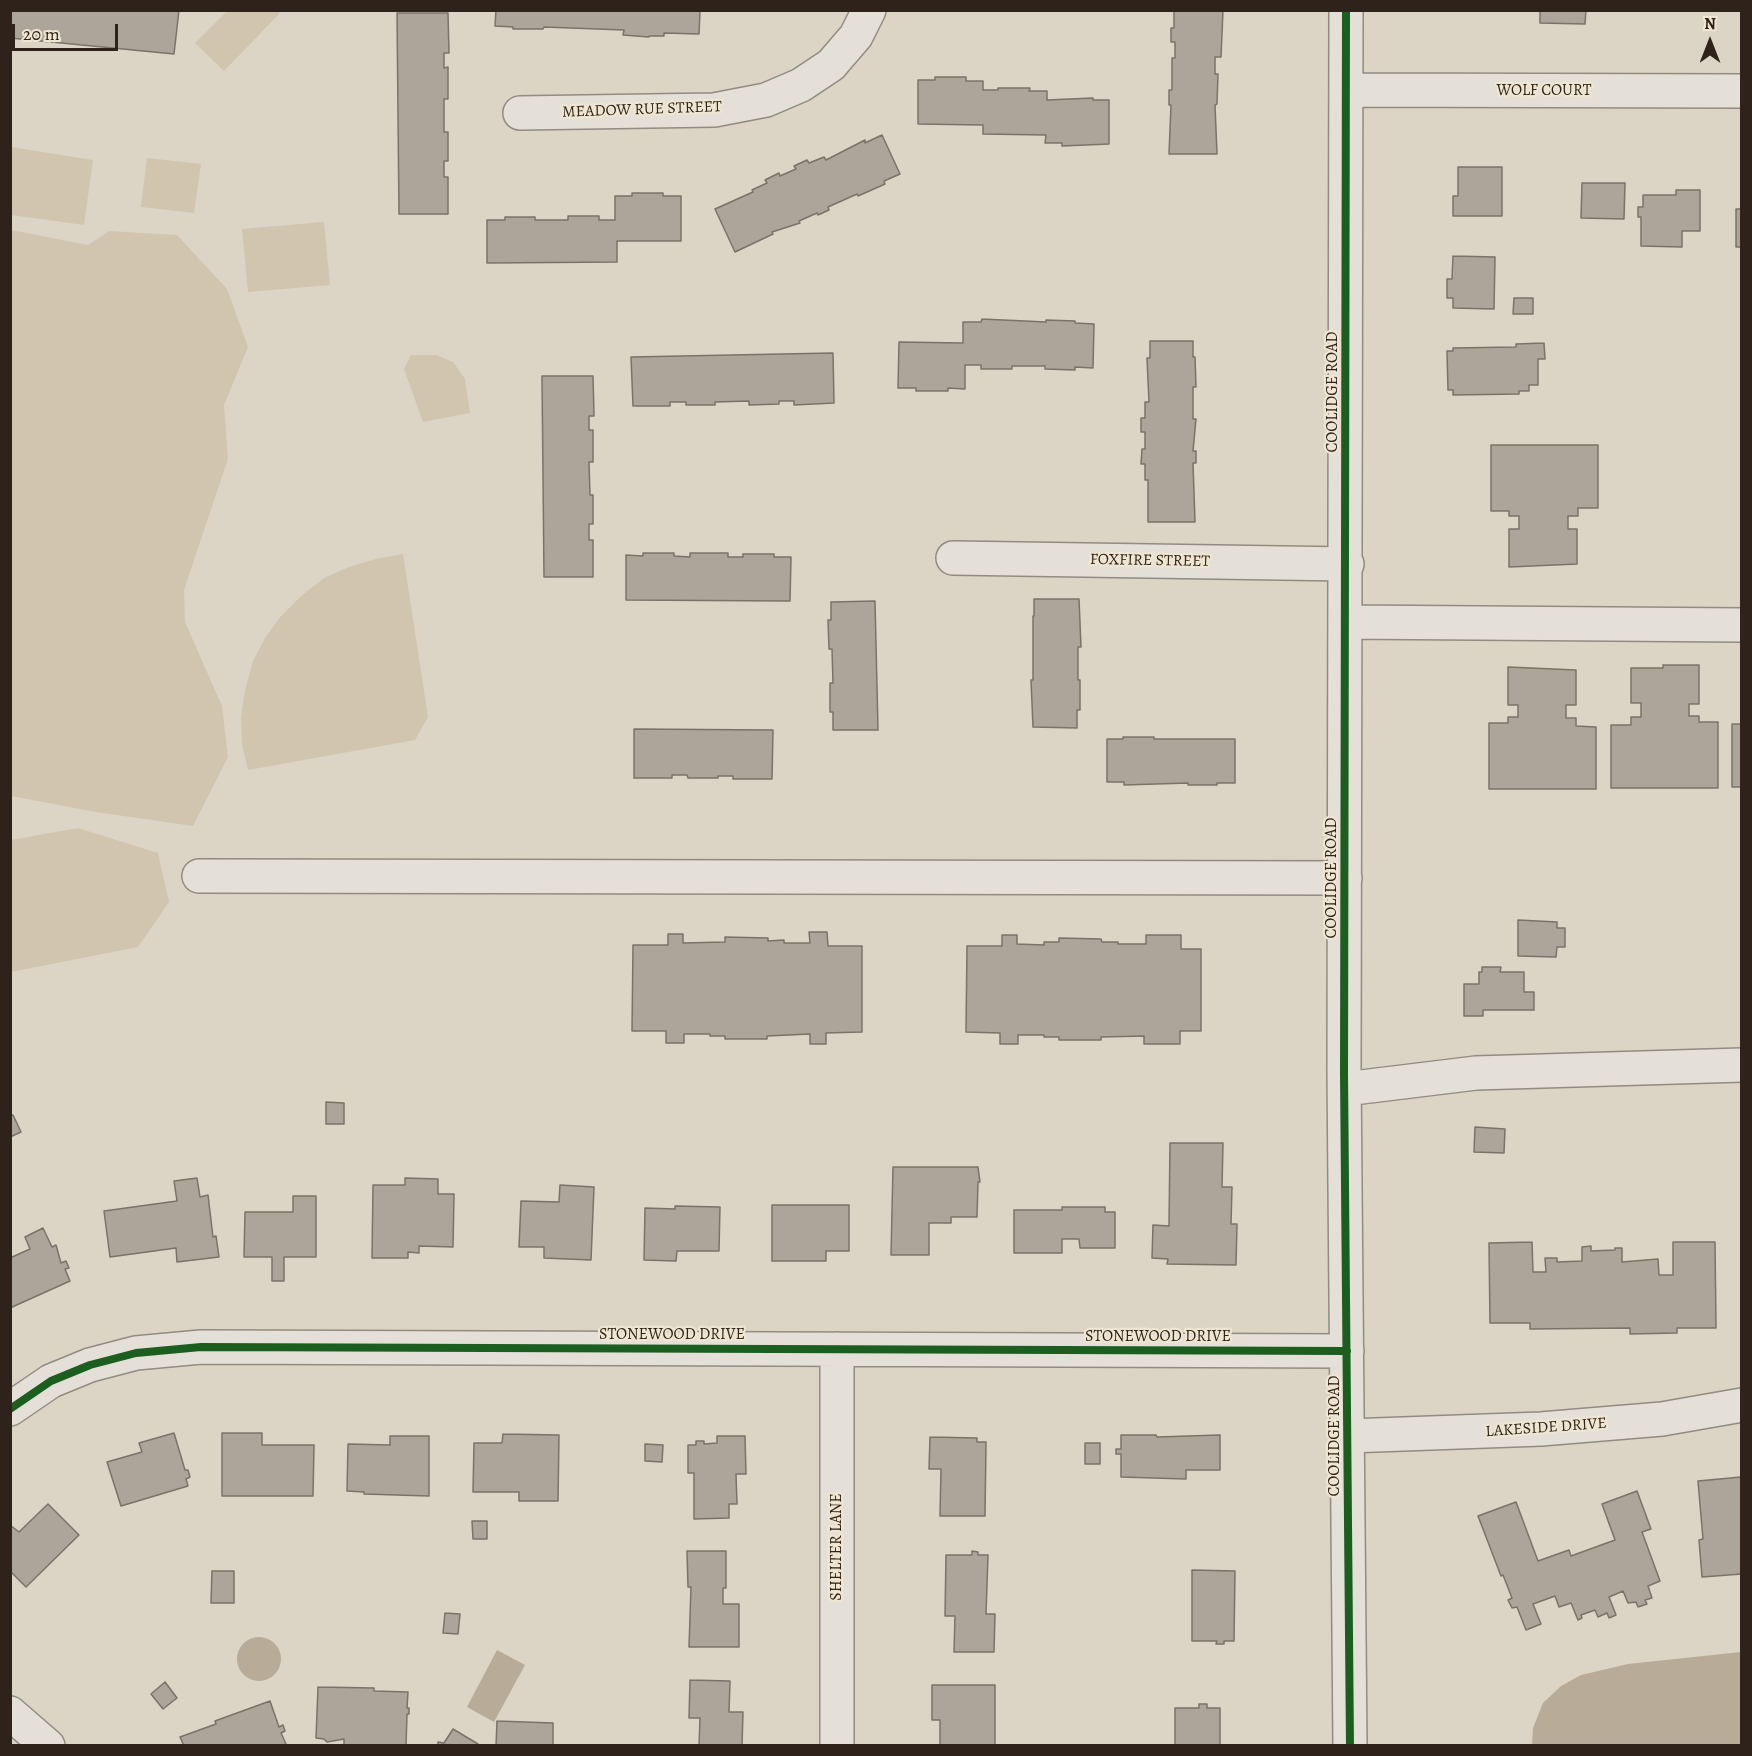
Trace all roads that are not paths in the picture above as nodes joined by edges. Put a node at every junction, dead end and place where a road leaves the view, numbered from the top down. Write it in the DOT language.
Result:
graph roads {
  1 [pos="869,10"];
  2 [pos="1346,10"];
  3 [pos="1346,90"];
  4 [pos="1742,91"];
  5 [pos="520,113"];
  6 [pos="953,558"];
  7 [pos="1347,564"];
  8 [pos="1346,622"];
  9 [pos="1742,625"];
  10 [pos="199,876"];
  11 [pos="1345,878"];
  12 [pos="1742,1065"];
  13 [pos="1345,1089"];
  14 [pos="837,1349"];
  15 [pos="1347,1351"];
  16 [pos="1742,1406"];
  17 [pos="10,1409"];
  18 [pos="1348,1436"];
  19 [pos="10,1713"];
  20 [pos="48,1746"];
  21 [pos="837,1746"];
  22 [pos="1350,1746"];
  1 -- 5 [label="street, MEADOW RUE STREET"];
  2 -- 3 [label="street, COOLIDGE ROAD"];
  3 -- 4 [label="street, WOLF COURT"];
  3 -- 7 [label="street, COOLIDGE ROAD"];
  6 -- 7 [label="street, FOXFIRE STREET"];
  7 -- 8 [label="street, COOLIDGE ROAD"];
  8 -- 9 [label="street"];
  8 -- 11 [label="street, COOLIDGE ROAD"];
  10 -- 11 [label="street"];
  11 -- 13 [label="street, COOLIDGE ROAD"];
  12 -- 13 [label="street"];
  13 -- 15 [label="street, COOLIDGE ROAD"];
  14 -- 15 [label="street, STONEWOOD DRIVE"];
  14 -- 17 [label="street, STONEWOOD DRIVE"];
  14 -- 21 [label="street, SHELTER LANE"];
  15 -- 18 [label="street, COOLIDGE ROAD"];
  16 -- 18 [label="street, LAKESIDE DRIVE"];
  18 -- 22 [label="street, COOLIDGE ROAD"];
  19 -- 20 [label="street"];
}
